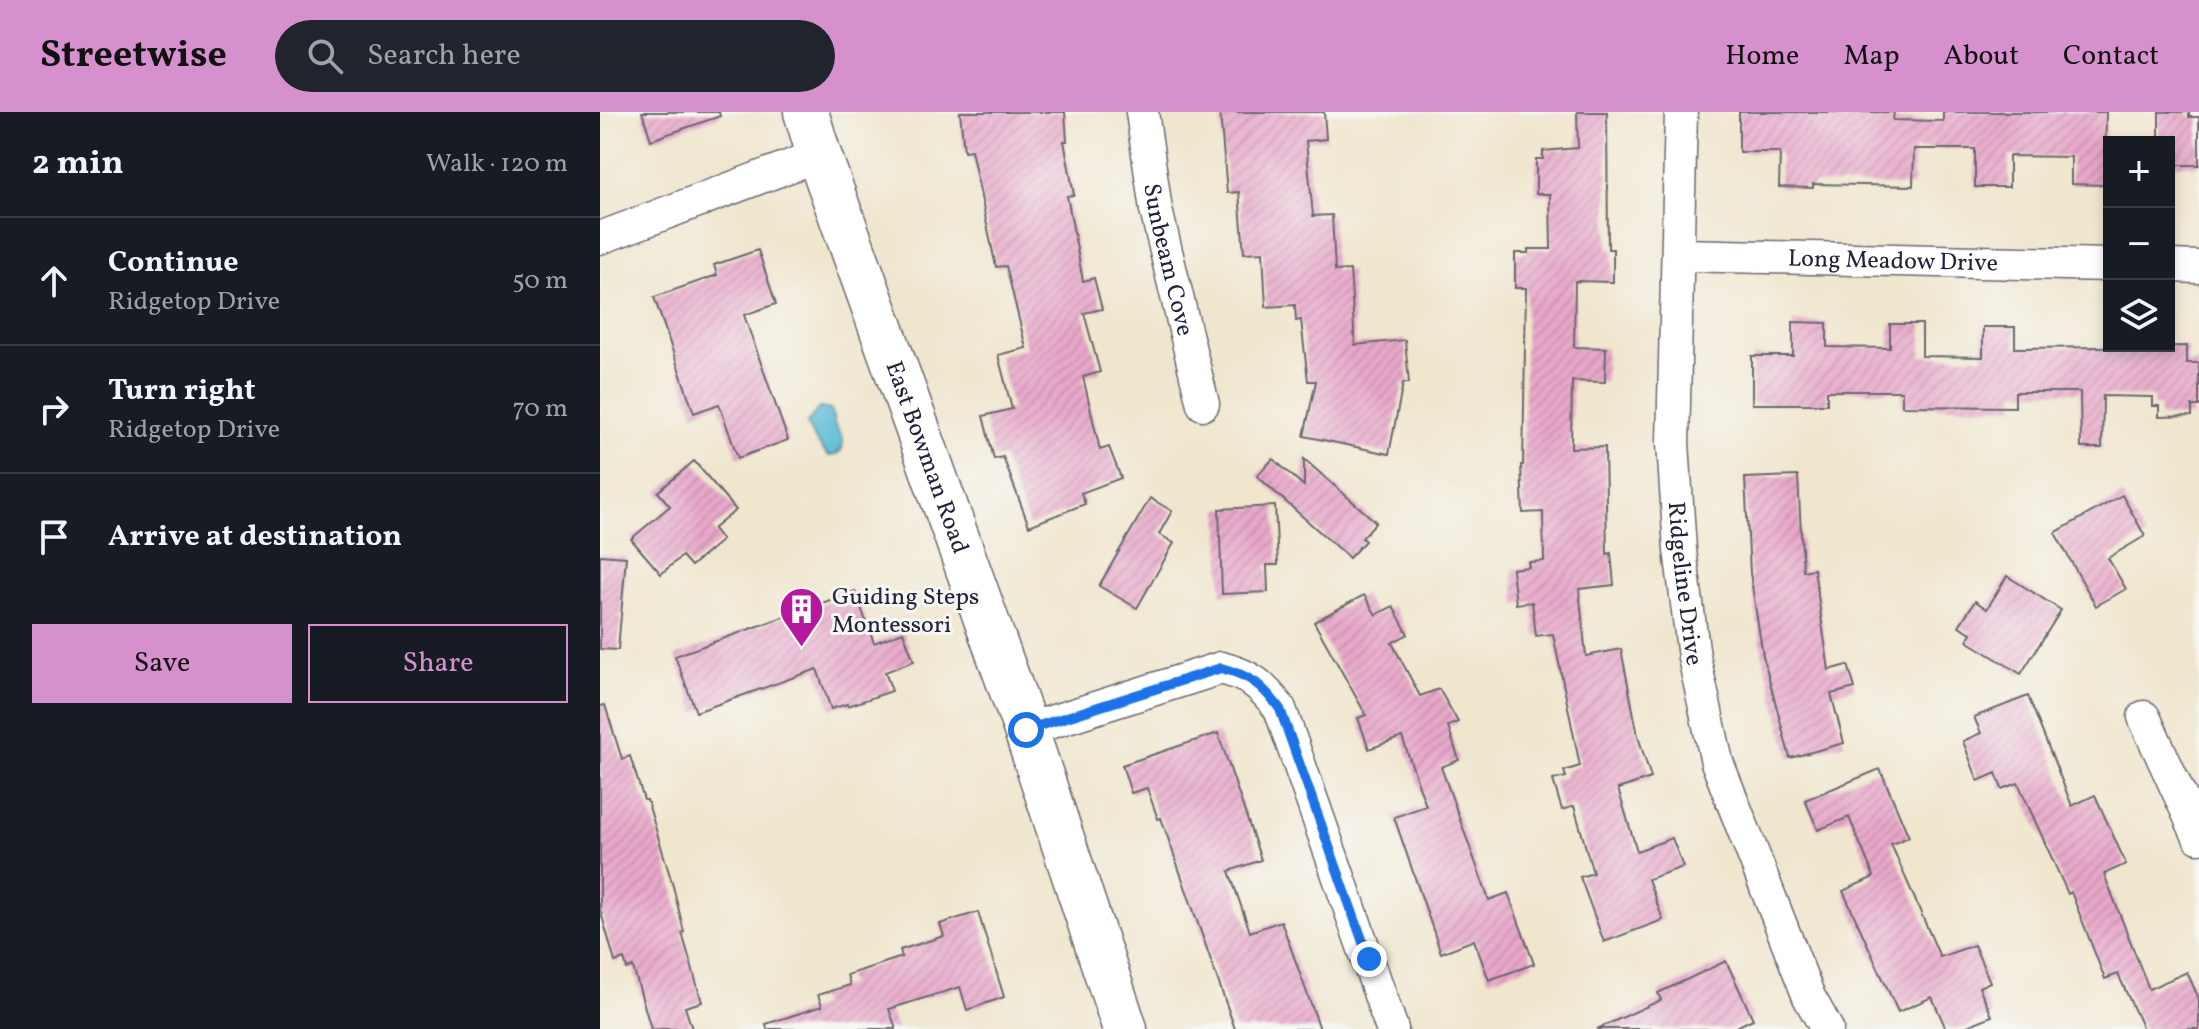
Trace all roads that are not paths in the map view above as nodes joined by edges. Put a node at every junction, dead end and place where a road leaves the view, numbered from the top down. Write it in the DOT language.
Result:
graph roads {
  1 [pos="806,112"];
  2 [pos="1142,112"];
  3 [pos="1681,112"];
  4 [pos="819,155"];
  5 [pos="600,238"];
  6 [pos="1679,255"];
  7 [pos="2103,265"];
  8 [pos="2175,266"];
  9 [pos="2199,267"];
  10 [pos="1203,404"];
  11 [pos="2144,717"];
  12 [pos="1026,730"];
  13 [pos="2199,837"];
  14 [pos="1125,1029"];
  15 [pos="1392,1029"];
  16 [pos="1827,1029"];
  1 -- 4 [label="street, East Bowman Road"];
  2 -- 10 [label="street, Sunbeam Cove"];
  3 -- 6 [label="street, Ridgeline Drive"];
  4 -- 5 [label="street"];
  4 -- 12 [label="street, East Bowman Road"];
  6 -- 7 [label="street, Long Meadow Drive"];
  6 -- 16 [label="street, Ridgeline Drive"];
  8 -- 9 [label="street"];
  11 -- 13 [label="street"];
  12 -- 14 [label="street, East Bowman Road"];
  12 -- 15 [label="street"];
}
